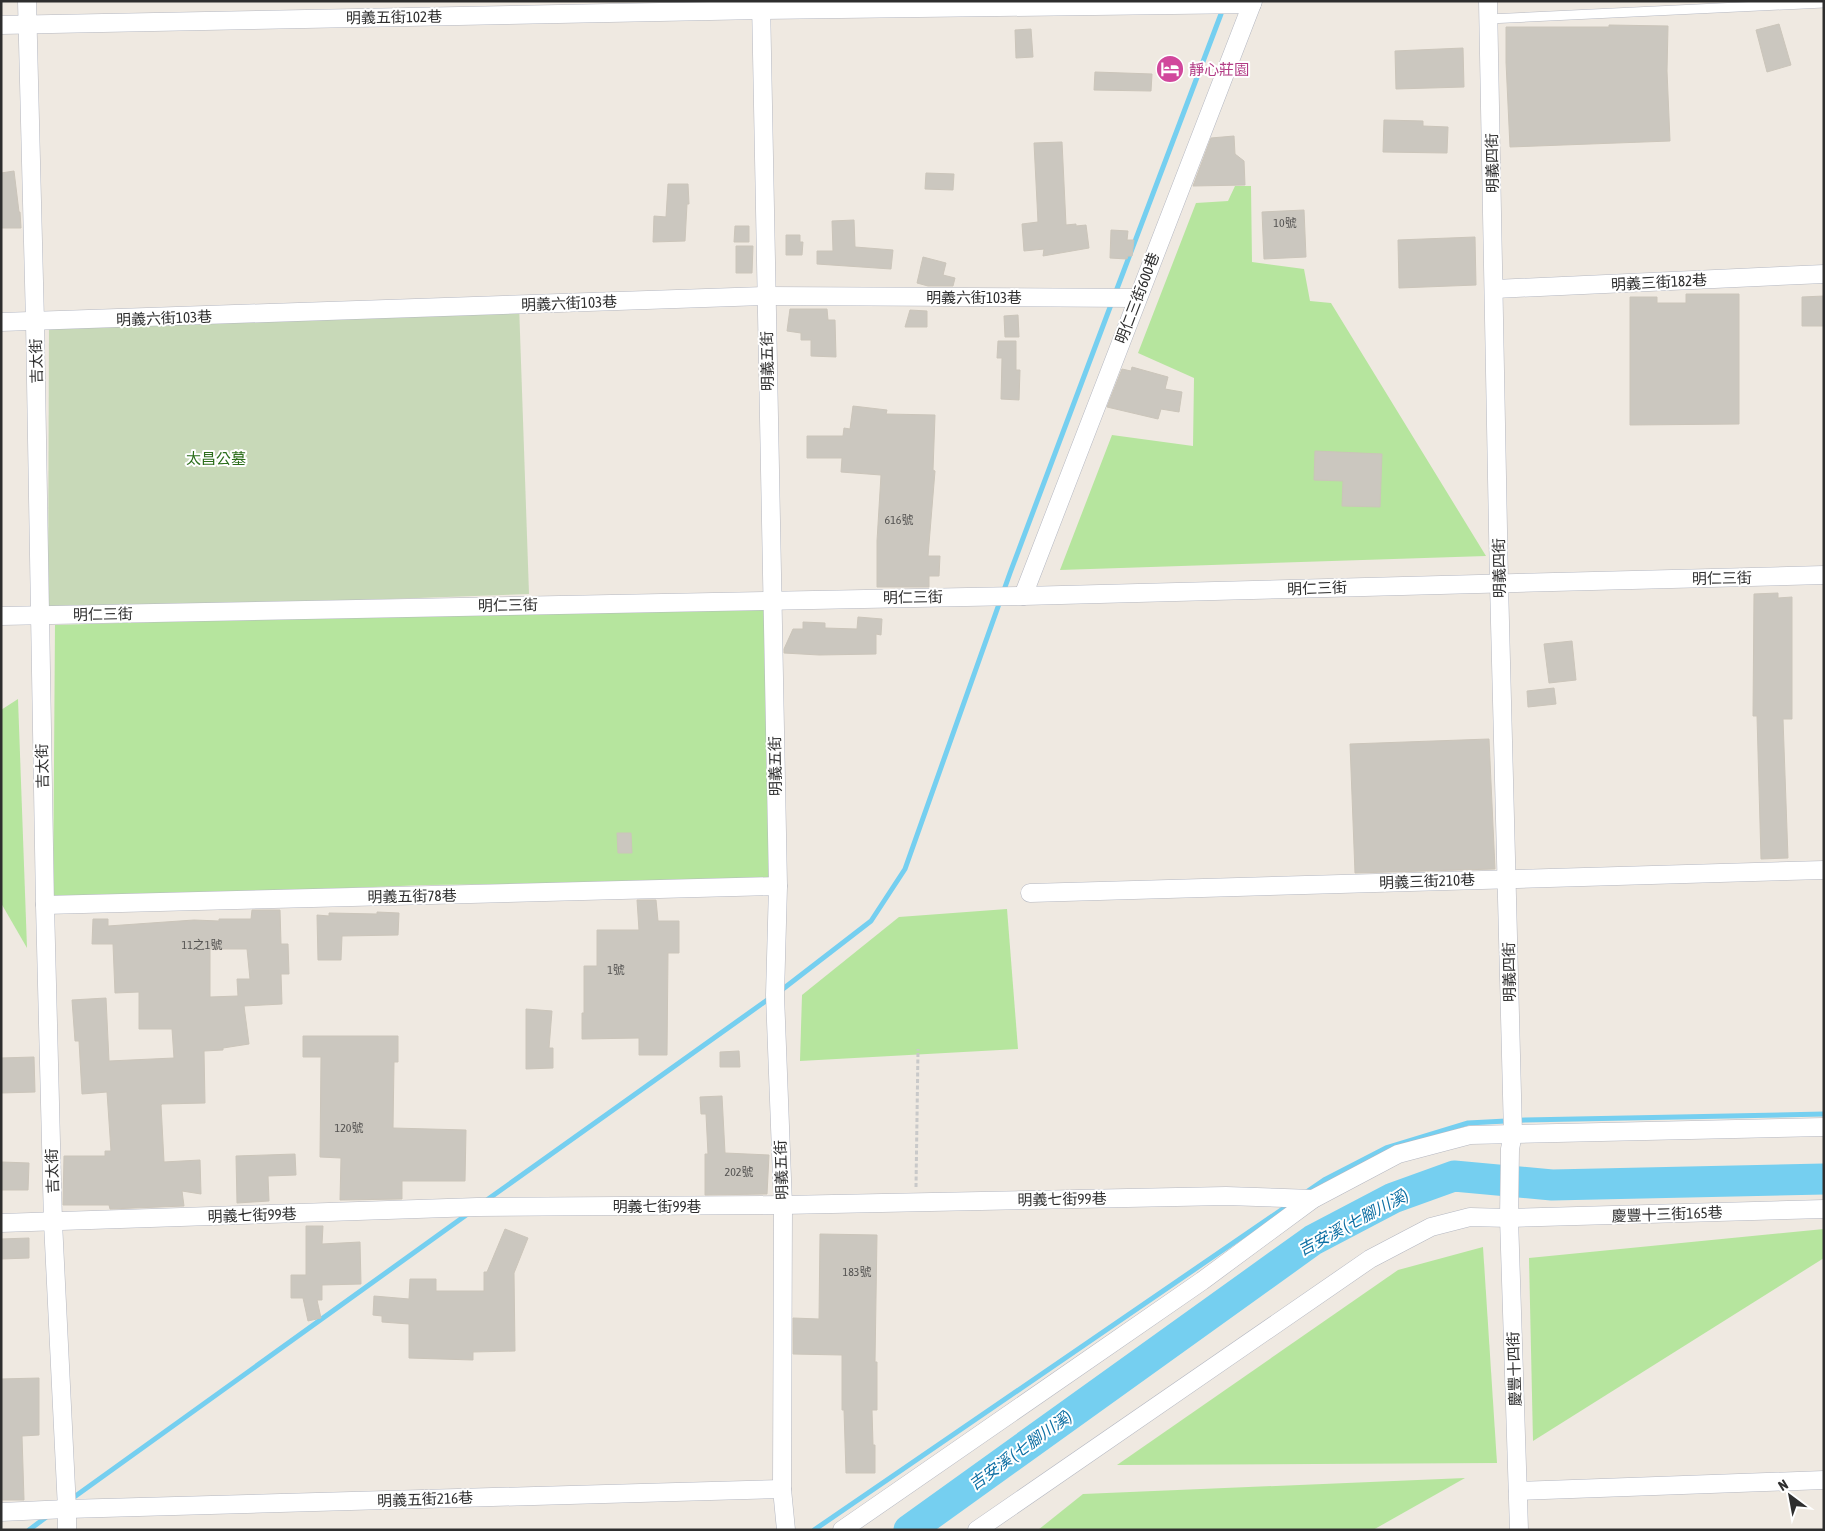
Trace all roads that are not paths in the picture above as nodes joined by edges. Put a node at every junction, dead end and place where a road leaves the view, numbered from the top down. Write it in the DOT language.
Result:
graph roads {
  1 [pos="27,1"];
  2 [pos="1252,2"];
  3 [pos="1824,3"];
  4 [pos="761,5"];
  5 [pos="1488,10"];
  6 [pos="27,24"];
  7 [pos="1,25"];
  8 [pos="1824,274"];
  9 [pos="1494,289"];
  10 [pos="766,296"];
  11 [pos="1137,298"];
  12 [pos="1,322"];
  13 [pos="35,322"];
  14 [pos="1824,575"];
  15 [pos="1499,583"];
  16 [pos="1010,596"];
  17 [pos="772,600"];
  18 [pos="39,615"];
  19 [pos="1,616"];
  20 [pos="1824,870"];
  21 [pos="1507,878"];
  22 [pos="778,886"];
  23 [pos="1030,893"];
  24 [pos="45,905"];
  25 [pos="1824,1127"];
  26 [pos="1512,1142"];
  27 [pos="1313,1199"];
  28 [pos="783,1206"];
  29 [pos="1824,1209"];
  30 [pos="1509,1213"];
  31 [pos="54,1222"];
  32 [pos="1,1223"];
  33 [pos="1824,1480"];
  34 [pos="782,1489"];
  35 [pos="1518,1490"];
  36 [pos="67,1509"];
  37 [pos="1,1512"];
  38 [pos="67,1530"];
  39 [pos="786,1530"];
  40 [pos="842,1530"];
  41 [pos="977,1530"];
  42 [pos="1518,1530"];
  1 -- 6 [label="street, 吉太街"];
  2 -- 4 [label="street, 明義五街102巷"];
  2 -- 11 [label="street, 明仁三街600巷"];
  3 -- 5 [label="lane"];
  4 -- 6 [label="street, 明義五街102巷"];
  4 -- 10 [label="street, 明義五街"];
  5 -- 9 [label="street, 明義四街"];
  6 -- 7 [label="street, 明義五街102巷"];
  6 -- 13 [label="street, 吉太街"];
  8 -- 9 [label="street, 明義三街182巷"];
  9 -- 15 [label="street, 明義四街"];
  10 -- 11 [label="street, 明義六街103巷"];
  10 -- 13 [label="street, 明義六街103巷"];
  10 -- 17 [label="street, 明義五街"];
  11 -- 16 [label="street, 明仁三街600巷"];
  12 -- 13 [label="street, 明義六街103巷"];
  13 -- 18 [label="street, 吉太街"];
  14 -- 15 [label="street, 明仁三街"];
  15 -- 16 [label="street, 明仁三街"];
  15 -- 21 [label="street, 明義四街"];
  16 -- 17 [label="street, 明仁三街"];
  17 -- 18 [label="street, 明仁三街"];
  17 -- 22 [label="street, 明義五街"];
  18 -- 19 [label="street, 明仁三街"];
  18 -- 24 [label="street, 吉太街"];
  20 -- 21 [label="street, 明義三街210巷"];
  21 -- 23 [label="street, 明義三街210巷"];
  21 -- 26 [label="street, 明義四街"];
  22 -- 24 [label="street, 明義五街78巷"];
  22 -- 28 [label="street, 明義五街"];
  24 -- 31 [label="street, 吉太街"];
  25 -- 26 [label="street"];
  26 -- 27 [label="street"];
  26 -- 30 [label="street, 明義四街"];
  27 -- 28 [label="street, 明義七街99巷"];
  27 -- 40 [label="street"];
  28 -- 31 [label="street, 明義七街99巷"];
  28 -- 34 [label="street, 明義五街"];
  29 -- 30 [label="street, 慶豐十三街165巷"];
  30 -- 35 [label="street, 慶豐十四街"];
  30 -- 41 [label="street, 慶豐十三街165巷"];
  31 -- 32 [label="street, 明義七街99巷"];
  31 -- 36 [label="street, 吉太街"];
  33 -- 35 [label="street"];
  34 -- 36 [label="street, 明義五街216巷"];
  34 -- 39 [label="street, 明義五街"];
  35 -- 42 [label="street, 慶豐十四街"];
  36 -- 37 [label="street, 明義五街216巷"];
  36 -- 38 [label="street, 吉太街"];
}
